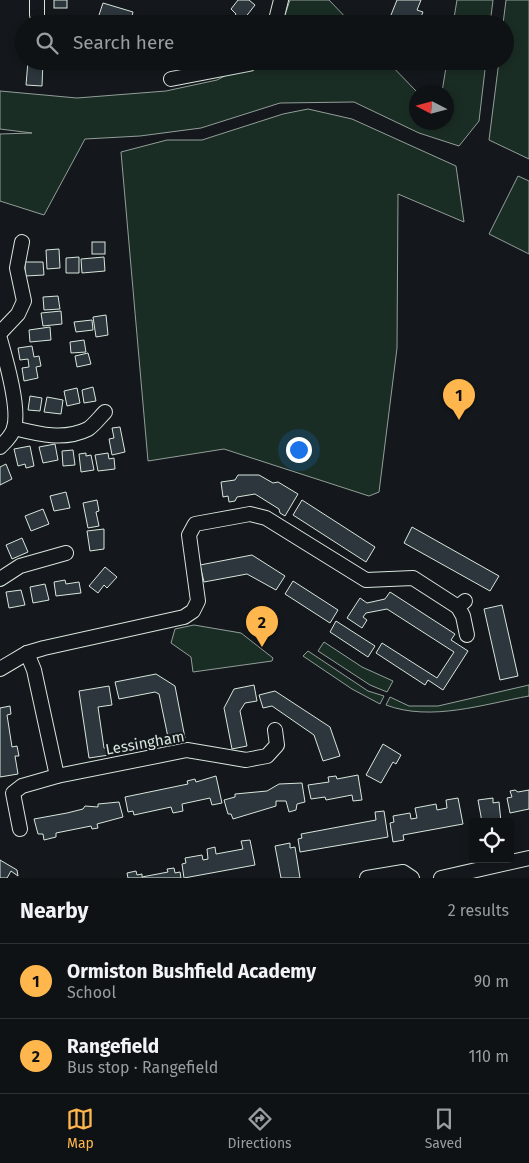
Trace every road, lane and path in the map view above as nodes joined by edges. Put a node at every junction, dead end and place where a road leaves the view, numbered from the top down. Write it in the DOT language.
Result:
graph roads {
  1 [pos="36,0"];
  2 [pos="281,0"];
  3 [pos="36,15"];
  4 [pos="277,15"];
  5 [pos="215,70"];
  6 [pos="170,78"];
  7 [pos="22,242"];
  8 [pos="0,333"];
  9 [pos="0,339"];
  10 [pos="105,412"];
  11 [pos="14,428"];
  12 [pos="0,447"];
  13 [pos="66,553"];
  14 [pos="0,579"];
  15 [pos="467,635"];
  16 [pos="27,654"];
  17 [pos="0,669"];
  18 [pos="275,730"];
  19 [pos="57,776"];
  20 [pos="20,829"];
  21 [pos="529,858"];
  22 [pos="367,878"];
  23 [pos="412,878"];
  24 [pos="441,878"];
  1 -- 3 [label="street"];
  2 -- 4 [label="street"];
  5 -- 6 [label="street"];
  7 -- 8 [label="street"];
  9 -- 11 [label="street"];
  10 -- 11 [label="street"];
  11 -- 12 [label="street"];
  13 -- 14 [label="street"];
  15 -- 16 [label="street"];
  16 -- 17 [label="street"];
  16 -- 19 [label="street"];
  18 -- 19 [label="street, Lessingham"];
  19 -- 20 [label="street, Lessingham"];
  21 -- 24 [label="street"];
  22 -- 23 [label="street"];
}
